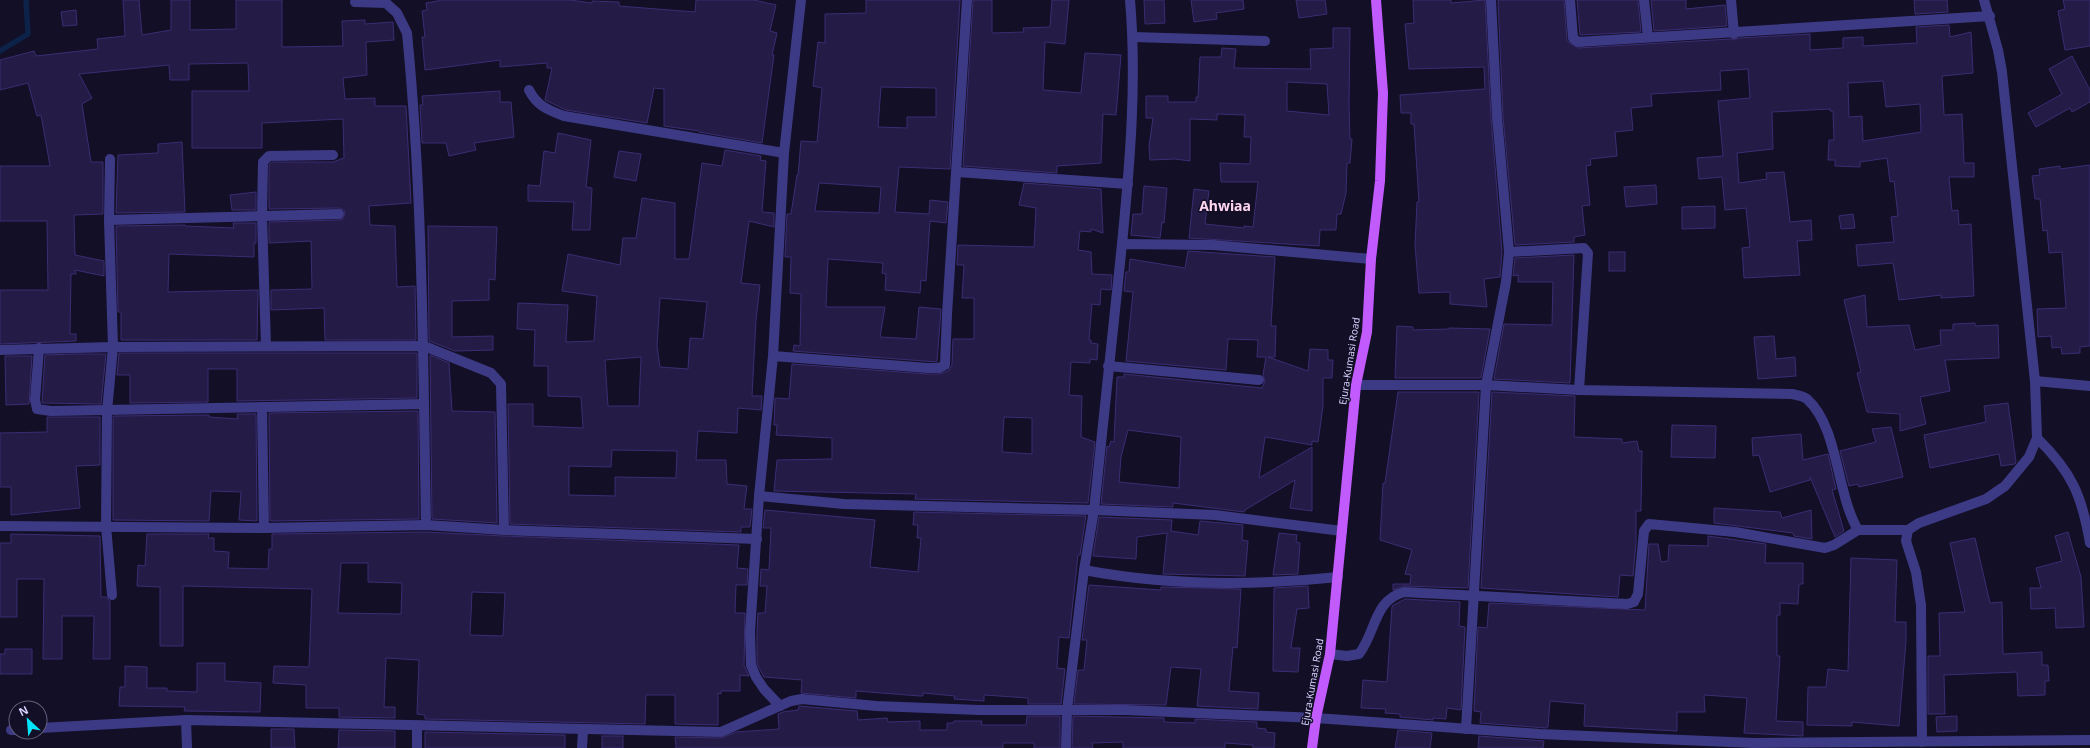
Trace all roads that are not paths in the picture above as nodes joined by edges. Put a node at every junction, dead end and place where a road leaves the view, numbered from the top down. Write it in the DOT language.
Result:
graph roads {
  1 [pos="801,0"];
  2 [pos="967,0"];
  3 [pos="1130,0"];
  4 [pos="1376,0"];
  5 [pos="1491,0"];
  6 [pos="1570,0"];
  7 [pos="1644,0"];
  8 [pos="1731,0"];
  9 [pos="1984,0"];
  10 [pos="355,2"];
  11 [pos="1990,16"];
  12 [pos="1734,34"];
  13 [pos="1648,37"];
  14 [pos="1133,38"];
  15 [pos="1265,41"];
  16 [pos="529,90"];
  17 [pos="784,153"];
  18 [pos="332,155"];
  19 [pos="110,159"];
  20 [pos="957,172"];
  21 [pos="1128,184"];
  22 [pos="338,214"];
  23 [pos="262,216"];
  24 [pos="109,220"];
  25 [pos="1122,244"];
  26 [pos="1509,252"];
  27 [pos="1371,259"];
  28 [pos="266,346"];
  29 [pos="424,346"];
  30 [pos="113,347"];
  31 [pos="39,348"];
  32 [pos="0,350"];
  33 [pos="773,356"];
  34 [pos="1108,366"];
  35 [pos="1258,380"];
  36 [pos="2035,381"];
  37 [pos="1356,385"];
  38 [pos="1486,385"];
  39 [pos="2090,386"];
  40 [pos="1579,390"];
  41 [pos="424,404"];
  42 [pos="262,407"];
  43 [pos="107,411"];
  44 [pos="2037,438"];
  45 [pos="759,496"];
  46 [pos="1094,510"];
  47 [pos="426,525"];
  48 [pos="0,526"];
  49 [pos="106,526"];
  50 [pos="264,528"];
  51 [pos="504,530"];
  52 [pos="1858,530"];
  53 [pos="1908,530"];
  54 [pos="1342,531"];
  55 [pos="757,539"];
  56 [pos="2090,543"];
  57 [pos="1084,570"];
  58 [pos="1338,577"];
  59 [pos="112,595"];
  60 [pos="1473,595"];
  61 [pos="1330,654"];
  62 [pos="780,706"];
  63 [pos="1067,710"];
  64 [pos="1316,718"];
  65 [pos="186,720"];
  66 [pos="417,726"];
  67 [pos="48,728"];
  68 [pos="1466,729"];
  69 [pos="583,730"];
  70 [pos="2090,740"];
  71 [pos="1922,742"];
  72 [pos="1631,743"];
  73 [pos="1783,745"];
  74 [pos="187,748"];
  75 [pos="417,748"];
  76 [pos="582,748"];
  77 [pos="1066,748"];
  78 [pos="1312,748"];
  1 -- 17 [label="street"];
  2 -- 20 [label="street"];
  3 -- 14 [label="street"];
  4 -- 27 [label="main road, Ejura-Kumasi Road"];
  5 -- 26 [label="street"];
  6 -- 13 [label="street"];
  7 -- 13 [label="street"];
  8 -- 12 [label="street"];
  9 -- 11 [label="street"];
  10 -- 29 [label="street"];
  11 -- 12 [label="street"];
  11 -- 36 [label="street"];
  12 -- 13 [label="street"];
  14 -- 15 [label="street"];
  14 -- 21 [label="street"];
  16 -- 17 [label="street"];
  17 -- 33 [label="street"];
  18 -- 23 [label="street"];
  19 -- 24 [label="street"];
  20 -- 21 [label="street"];
  20 -- 33 [label="street"];
  21 -- 25 [label="street"];
  22 -- 23 [label="street"];
  23 -- 24 [label="street"];
  23 -- 28 [label="street"];
  24 -- 30 [label="street"];
  25 -- 27 [label="street"];
  25 -- 34 [label="street"];
  26 -- 38 [label="street"];
  26 -- 40 [label="street"];
  27 -- 37 [label="main road, Ejura-Kumasi Road"];
  28 -- 29 [label="street"];
  28 -- 30 [label="street"];
  29 -- 41 [label="street"];
  29 -- 51 [label="street"];
  30 -- 31 [label="street"];
  30 -- 43 [label="street"];
  31 -- 32 [label="street"];
  31 -- 43 [label="street"];
  33 -- 45 [label="street"];
  34 -- 35 [label="street"];
  34 -- 46 [label="street"];
  36 -- 39 [label="street"];
  36 -- 44 [label="street"];
  37 -- 38 [label="street"];
  37 -- 54 [label="main road, Ejura-Kumasi Road"];
  38 -- 40 [label="street"];
  38 -- 60 [label="street"];
  40 -- 52 [label="street"];
  41 -- 42 [label="street"];
  41 -- 47 [label="street"];
  42 -- 43 [label="street"];
  42 -- 50 [label="street"];
  43 -- 49 [label="street"];
  44 -- 53 [label="street"];
  44 -- 56 [label="street"];
  45 -- 46 [label="street"];
  45 -- 55 [label="street"];
  46 -- 54 [label="street"];
  46 -- 57 [label="street"];
  47 -- 50 [label="street"];
  47 -- 51 [label="street"];
  48 -- 49 [label="street"];
  49 -- 50 [label="street"];
  49 -- 59 [label="street"];
  51 -- 55 [label="street"];
  52 -- 53 [label="street"];
  52 -- 60 [label="street"];
  53 -- 71 [label="street"];
  54 -- 58 [label="main road, Ejura-Kumasi Road"];
  55 -- 62 [label="street"];
  57 -- 58 [label="street"];
  57 -- 63 [label="street"];
  58 -- 61 [label="main road, Ejura-Kumasi Road"];
  60 -- 61 [label="street"];
  60 -- 68 [label="street"];
  61 -- 64 [label="main road, Ejura-Kumasi Road"];
  62 -- 63 [label="street"];
  62 -- 69 [label="street"];
  63 -- 64 [label="street"];
  63 -- 77 [label="street"];
  64 -- 68 [label="street"];
  64 -- 78 [label="main road, Ejura-Kumasi Road"];
  65 -- 66 [label="street"];
  65 -- 67 [label="street"];
  65 -- 74 [label="street"];
  66 -- 69 [label="street"];
  66 -- 75 [label="street"];
  68 -- 72 [label="street"];
  69 -- 76 [label="street"];
  70 -- 71 [label="street"];
  71 -- 73 [label="street"];
  72 -- 73 [label="street"];
}
